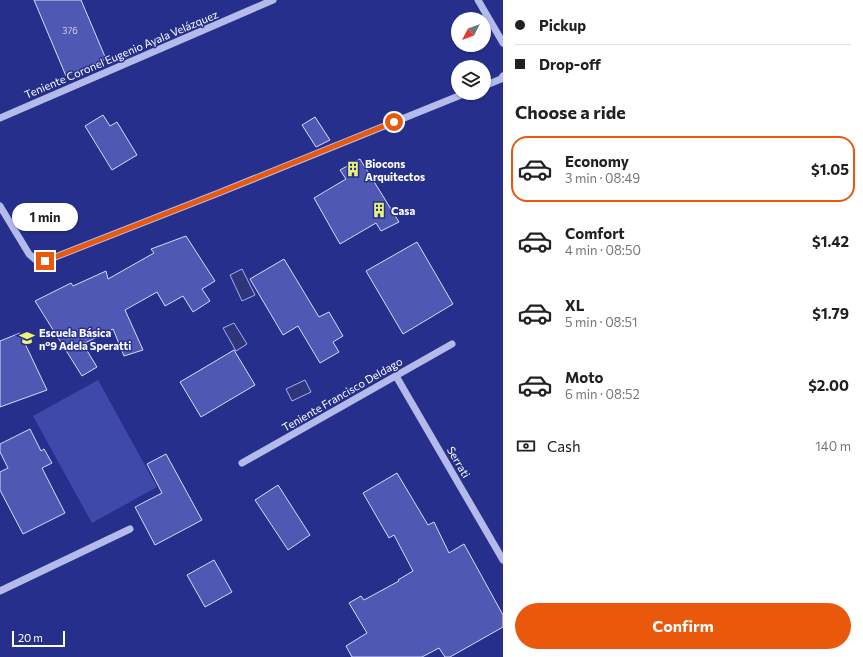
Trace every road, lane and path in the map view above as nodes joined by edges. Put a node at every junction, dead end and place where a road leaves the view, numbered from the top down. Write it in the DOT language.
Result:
graph roads {
  1 [pos="273,0"];
  2 [pos="478,0"];
  3 [pos="503,43"];
  4 [pos="503,76"];
  5 [pos="491,83"];
  6 [pos="451,99"];
  7 [pos="0,118"];
  8 [pos="0,206"];
  9 [pos="452,344"];
  10 [pos="396,376"];
  11 [pos="242,463"];
  12 [pos="130,529"];
  13 [pos="503,560"];
  14 [pos="0,591"];
  1 -- 7 [label="street, Teniente Coronel Eugenio Ayala Velázquez"];
  2 -- 3 [label="street"];
  4 -- 5 [label="street"];
  6 -- 8 [label="street"];
  9 -- 10 [label="street, Teniente Francisco Deldago"];
  10 -- 11 [label="street, Teniente Francisco Deldago"];
  10 -- 13 [label="street, Serrati"];
  12 -- 14 [label="street"];
}
